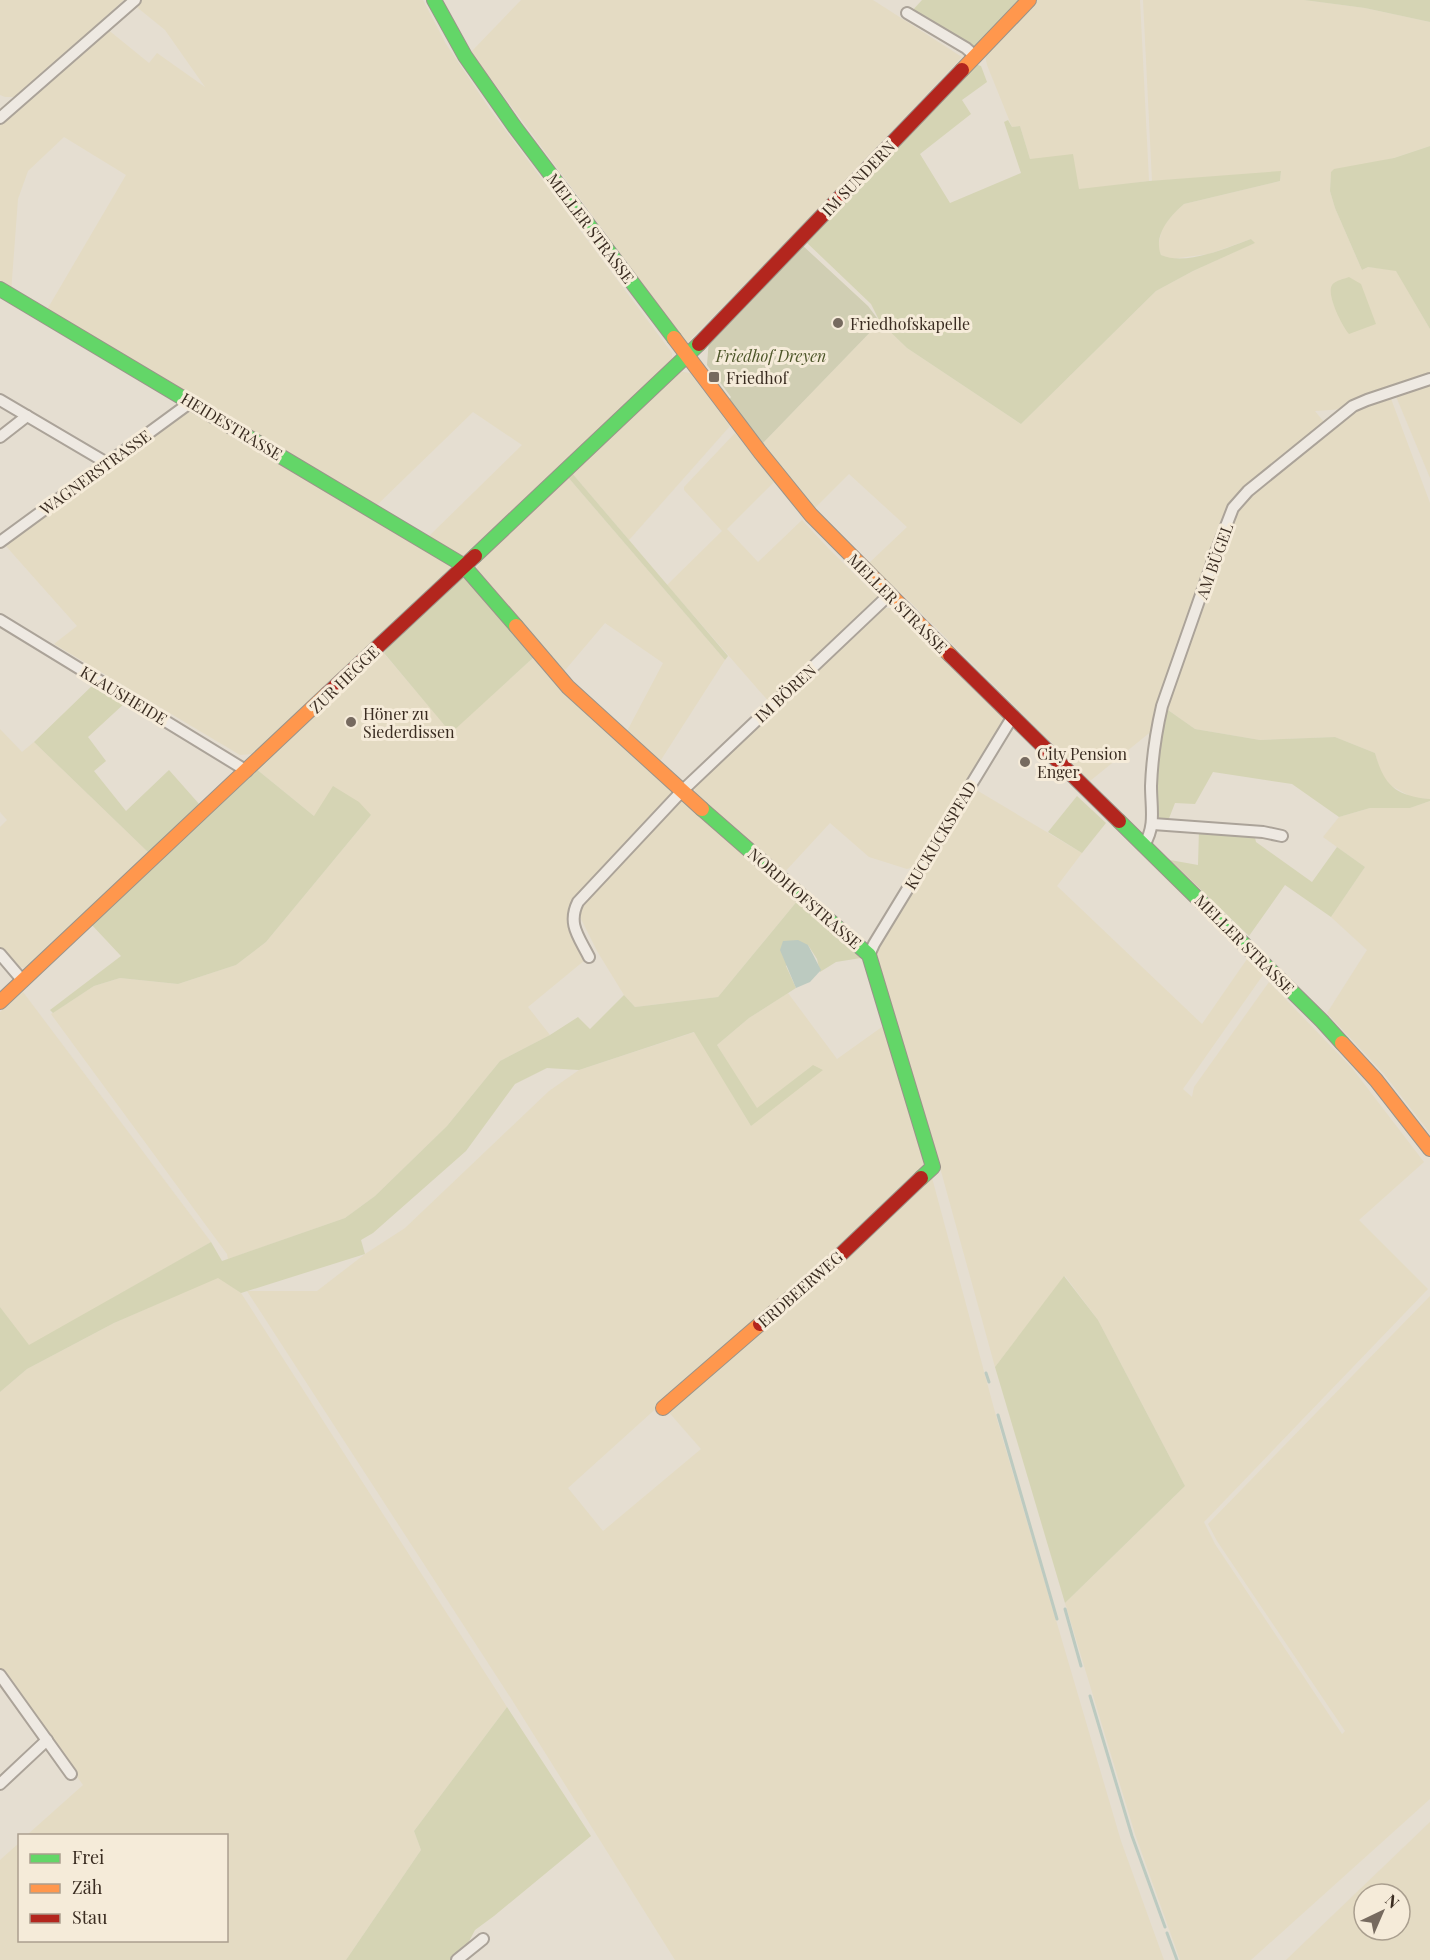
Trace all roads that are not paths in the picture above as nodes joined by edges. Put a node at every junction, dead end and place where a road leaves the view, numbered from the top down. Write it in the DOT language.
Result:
graph roads {
  1 [pos="135,0"];
  2 [pos="434,0"];
  3 [pos="1029,0"];
  4 [pos="907,13"];
  5 [pos="975,56"];
  6 [pos="0,104"];
  7 [pos="10,109"];
  8 [pos="0,118"];
  9 [pos="0,289"];
  10 [pos="687,356"];
  11 [pos="1430,379"];
  12 [pos="0,400"];
  13 [pos="191,402"];
  14 [pos="27,416"];
  15 [pos="0,437"];
  16 [pos="107,463"];
  17 [pos="0,542"];
  18 [pos="463,565"];
  19 [pos="889,595"];
  20 [pos="0,620"];
  21 [pos="1013,716"];
  22 [pos="247,771"];
  23 [pos="682,791"];
  24 [pos="1153,824"];
  25 [pos="1282,836"];
  26 [pos="1144,845"];
  27 [pos="0,954"];
  28 [pos="869,955"];
  29 [pos="589,957"];
  30 [pos="23,981"];
  31 [pos="0,1002"];
  32 [pos="1430,1149"];
  33 [pos="933,1167"];
  34 [pos="663,1408"];
  35 [pos="0,1675"];
  36 [pos="47,1740"];
  37 [pos="71,1774"];
  38 [pos="0,1784"];
  39 [pos="483,1939"];
  40 [pos="457,1960"];
  1 -- 7 [label="street"];
  2 -- 10 [label="street, MELLER STRASSE"];
  3 -- 5 [label="street, IM SUNDERN"];
  4 -- 5 [label="street"];
  5 -- 10 [label="street, IM SUNDERN"];
  6 -- 7 [label="street"];
  7 -- 8 [label="street"];
  9 -- 13 [label="street, HEIDESTRASSE"];
  10 -- 18 [label="street, ZUR HEGGE"];
  10 -- 19 [label="street, MELLER STRASSE"];
  11 -- 24 [label="street, AM BÜGEL"];
  12 -- 14 [label="street"];
  13 -- 16 [label="street, WAGNERSTRASSE"];
  13 -- 18 [label="street, HEIDESTRASSE"];
  14 -- 15 [label="street"];
  14 -- 16 [label="street"];
  16 -- 17 [label="street, WAGNERSTRASSE"];
  18 -- 22 [label="street, ZUR HEGGE"];
  18 -- 23 [label="street, NORDHOFSTRASSE"];
  19 -- 21 [label="street, MELLER STRASSE"];
  19 -- 23 [label="street, IM BÖREN"];
  20 -- 22 [label="street, KLAUSHEIDE"];
  21 -- 26 [label="street, MELLER STRASSE"];
  21 -- 28 [label="street, KUCKUCKSPFAD"];
  22 -- 30 [label="street, ZUR HEGGE"];
  23 -- 28 [label="street, NORDHOFSTRASSE"];
  23 -- 29 [label="street"];
  24 -- 25 [label="street"];
  24 -- 26 [label="street, AM BÜGEL"];
  26 -- 32 [label="street, MELLER STRASSE"];
  27 -- 30 [label="street"];
  28 -- 33 [label="street, NORDHOFSTRASSE"];
  30 -- 31 [label="street, ZUR HEGGE"];
  33 -- 34 [label="street, ERDBEERWEG"];
  35 -- 36 [label="street"];
  36 -- 37 [label="street"];
  36 -- 38 [label="street"];
  39 -- 40 [label="street"];
}
